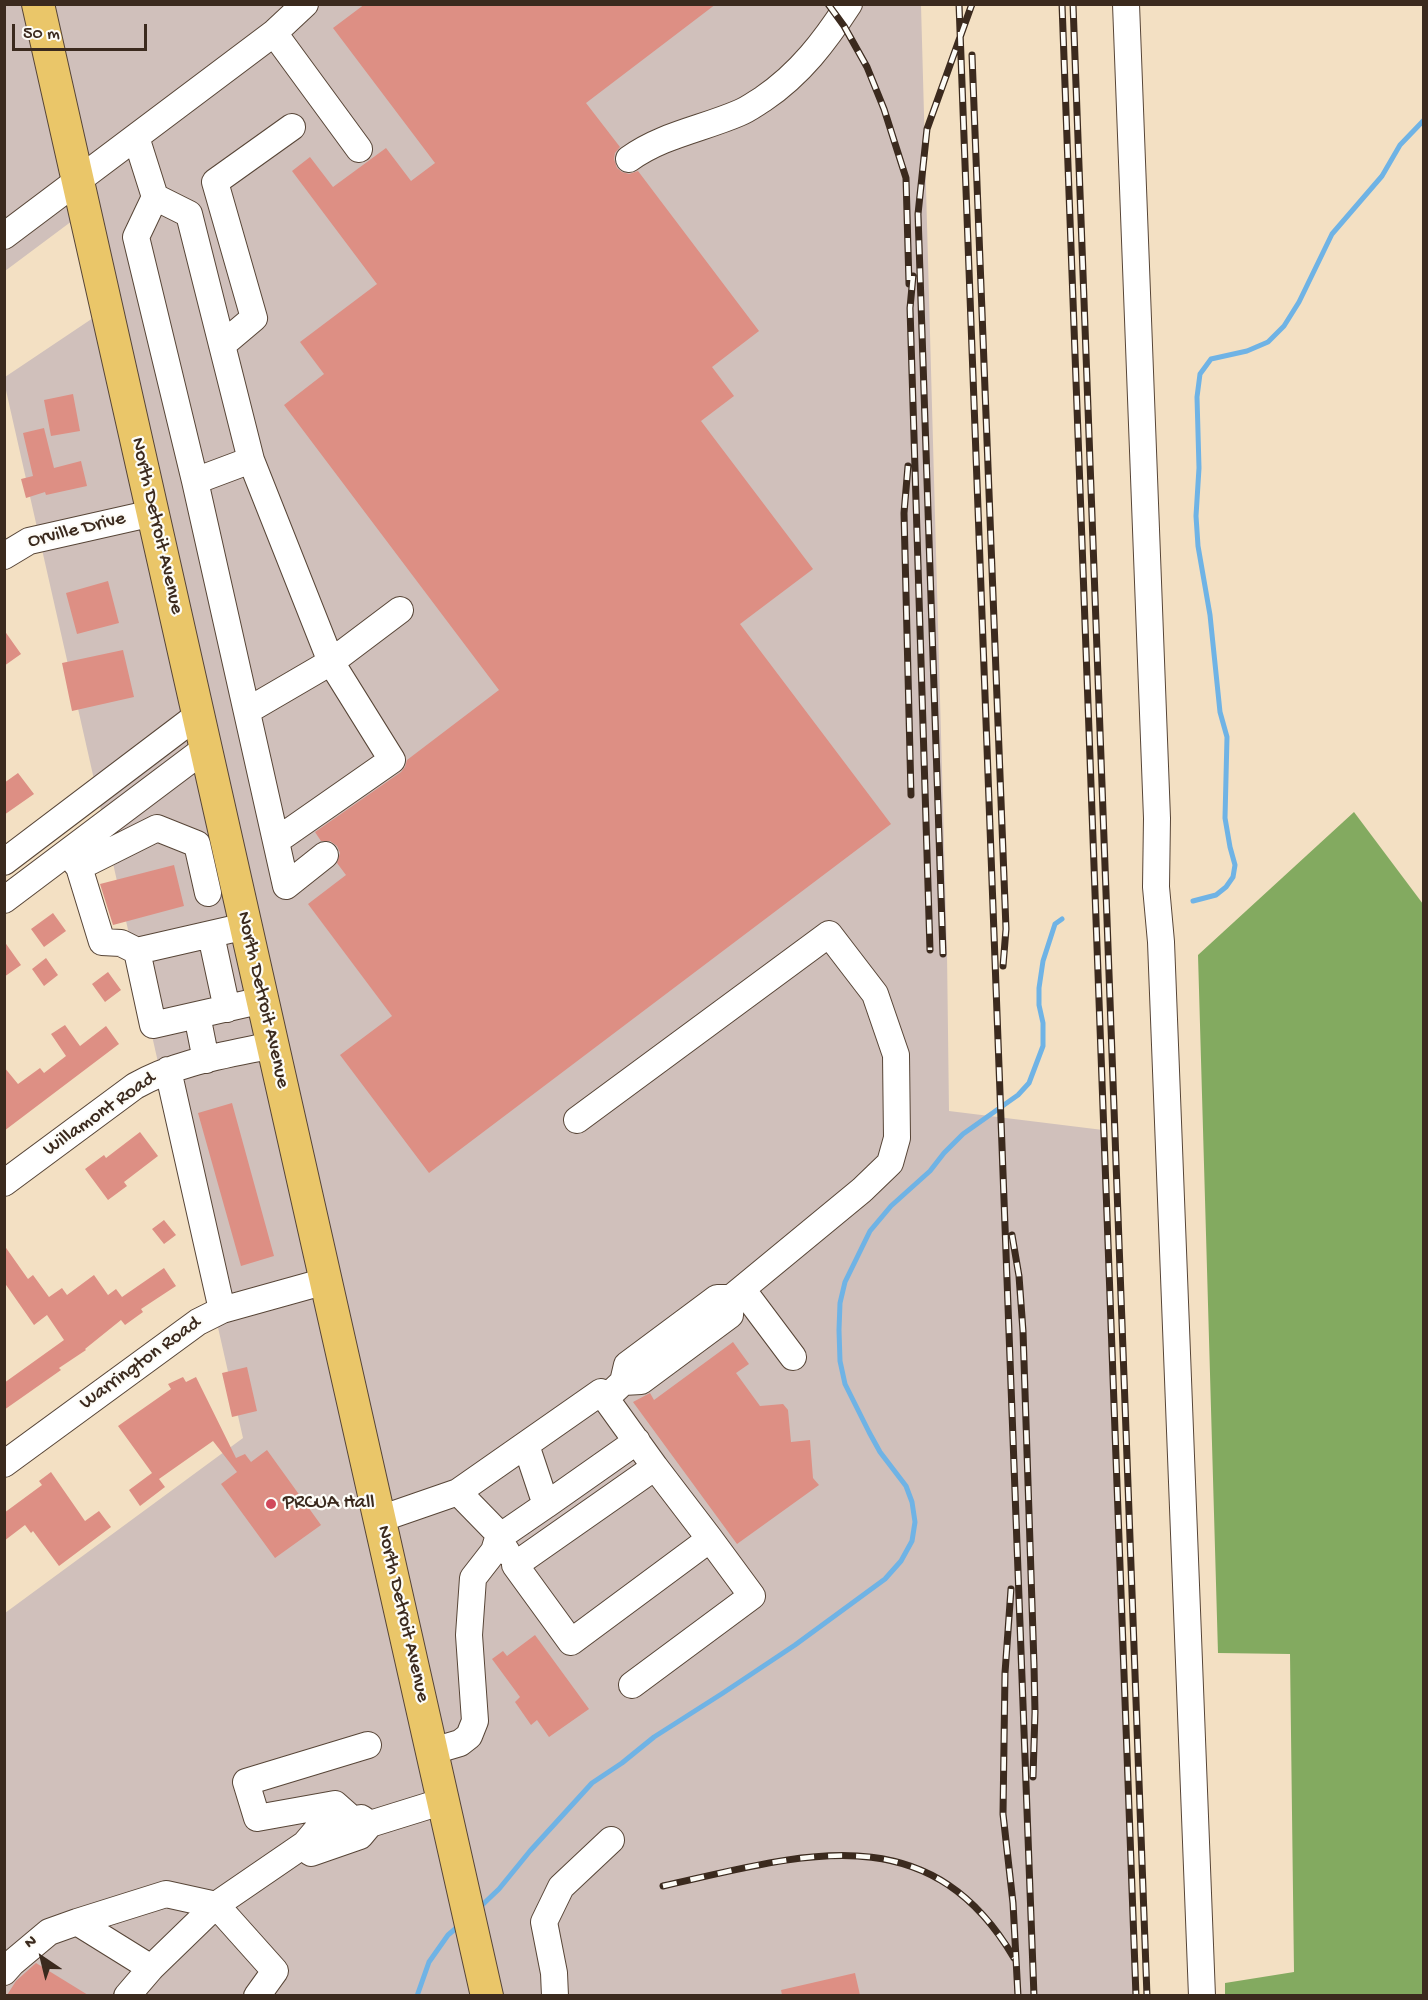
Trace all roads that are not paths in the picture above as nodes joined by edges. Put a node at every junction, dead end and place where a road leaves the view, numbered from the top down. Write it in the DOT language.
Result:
graph roads {
  1 [pos="38,4"];
  2 [pos="305,4"];
  3 [pos="849,4"];
  4 [pos="1126,4"];
  5 [pos="274,33"];
  6 [pos="292,127"];
  7 [pos="136,137"];
  8 [pos="359,149"];
  9 [pos="629,159"];
  10 [pos="78,181"];
  11 [pos="155,197"];
  12 [pos="4,236"];
  13 [pos="222,345"];
  14 [pos="250,460"];
  15 [pos="195,481"];
  16 [pos="153,513"];
  17 [pos="4,556"];
  18 [pos="400,610"];
  19 [pos="331,662"];
  20 [pos="247,711"];
  21 [pos="198,715"];
  22 [pos="206,748"];
  23 [pos="135,801"];
  24 [pos="157,828"];
  25 [pos="276,841"];
  26 [pos="325,855"];
  27 [pos="73,860"];
  28 [pos="4,862"];
  29 [pos="216,864"];
  30 [pos="208,893"];
  31 [pos="4,900"];
  32 [pos="246,926"];
  33 [pos="211,935"];
  34 [pos="137,951"];
  35 [pos="263,1000"];
  36 [pos="227,1009"];
  37 [pos="196,1016"];
  38 [pos="273,1045"];
  39 [pos="206,1060"];
  40 [pos="168,1070"];
  41 [pos="577,1120"];
  42 [pos="4,1183"];
  43 [pos="326,1281"];
  44 [pos="737,1294"];
  45 [pos="222,1310"];
  46 [pos="793,1357"];
  47 [pos="615,1390"];
  48 [pos="637,1441"];
  49 [pos="526,1445"];
  50 [pos="4,1464"];
  51 [pos="655,1467"];
  52 [pos="458,1492"];
  53 [pos="546,1504"];
  54 [pos="380,1519"];
  55 [pos="498,1538"];
  56 [pos="710,1539"];
  57 [pos="515,1565"];
  58 [pos="632,1685"];
  59 [pos="368,1745"];
  60 [pos="433,1751"];
  61 [pos="444,1801"];
  62 [pos="362,1822"];
  63 [pos="611,1840"];
  64 [pos="216,1905"];
  65 [pos="77,1922"];
  66 [pos="151,1968"];
  67 [pos="4,1972"];
  68 [pos="128,1995"];
  69 [pos="257,1995"];
  70 [pos="487,1995"];
  71 [pos="555,1995"];
  72 [pos="1202,1995"];
  1 -- 10 [label="main road, North Detroit Avenue"];
  2 -- 5 [label="street"];
  3 -- 9 [label="street"];
  4 -- 72 [label="street"];
  5 -- 7 [label="street"];
  5 -- 8 [label="street"];
  6 -- 13 [label="street"];
  7 -- 10 [label="street"];
  7 -- 11 [label="street"];
  10 -- 12 [label="street"];
  10 -- 16 [label="main road, North Detroit Avenue"];
  11 -- 13 [label="street"];
  11 -- 15 [label="street"];
  13 -- 14 [label="street"];
  14 -- 15 [label="street"];
  14 -- 19 [label="street"];
  15 -- 20 [label="street"];
  16 -- 17 [label="street, Orville Drive"];
  16 -- 21 [label="main road, North Detroit Avenue"];
  18 -- 19 [label="street"];
  19 -- 20 [label="street"];
  19 -- 25 [label="street"];
  20 -- 25 [label="street"];
  21 -- 22 [label="main road, North Detroit Avenue"];
  21 -- 28 [label="street"];
  22 -- 23 [label="street"];
  22 -- 29 [label="main road, North Detroit Avenue"];
  23 -- 24 [label="street"];
  23 -- 27 [label="street"];
  24 -- 27 [label="street"];
  24 -- 29 [label="street"];
  25 -- 26 [label="street"];
  27 -- 31 [label="street"];
  27 -- 34 [label="street"];
  29 -- 30 [label="street"];
  29 -- 32 [label="main road, North Detroit Avenue"];
  32 -- 33 [label="street"];
  32 -- 35 [label="main road, North Detroit Avenue"];
  33 -- 34 [label="street"];
  33 -- 36 [label="street"];
  34 -- 37 [label="street"];
  35 -- 36 [label="street"];
  35 -- 38 [label="main road, North Detroit Avenue"];
  36 -- 37 [label="street"];
  37 -- 39 [label="street"];
  38 -- 39 [label="street, Willamont Road"];
  38 -- 43 [label="main road, North Detroit Avenue"];
  39 -- 40 [label="street, Willamont Road"];
  40 -- 42 [label="street, Willamont Road"];
  40 -- 45 [label="street"];
  41 -- 44 [label="street"];
  43 -- 45 [label="street, Warrington Road"];
  43 -- 54 [label="main road, North Detroit Avenue"];
  44 -- 46 [label="street"];
  44 -- 47 [label="street"];
  45 -- 50 [label="street, Warrington Road"];
  47 -- 48 [label="street"];
  47 -- 49 [label="street"];
  48 -- 51 [label="street"];
  48 -- 53 [label="street"];
  49 -- 52 [label="street"];
  49 -- 53 [label="street"];
  51 -- 56 [label="street"];
  51 -- 57 [label="street"];
  52 -- 54 [label="street"];
  52 -- 55 [label="street"];
  53 -- 55 [label="street"];
  54 -- 60 [label="main road, North Detroit Avenue"];
  55 -- 57 [label="street"];
  55 -- 60 [label="street"];
  56 -- 57 [label="street"];
  56 -- 58 [label="street"];
  59 -- 62 [label="street"];
  60 -- 61 [label="main road, North Detroit Avenue"];
  61 -- 62 [label="street"];
  61 -- 70 [label="main road, North Detroit Avenue"];
  62 -- 64 [label="street"];
  63 -- 71 [label="street"];
  64 -- 65 [label="street"];
  64 -- 66 [label="street"];
  64 -- 69 [label="street"];
  65 -- 66 [label="street"];
  65 -- 67 [label="street"];
  66 -- 68 [label="street"];
}
